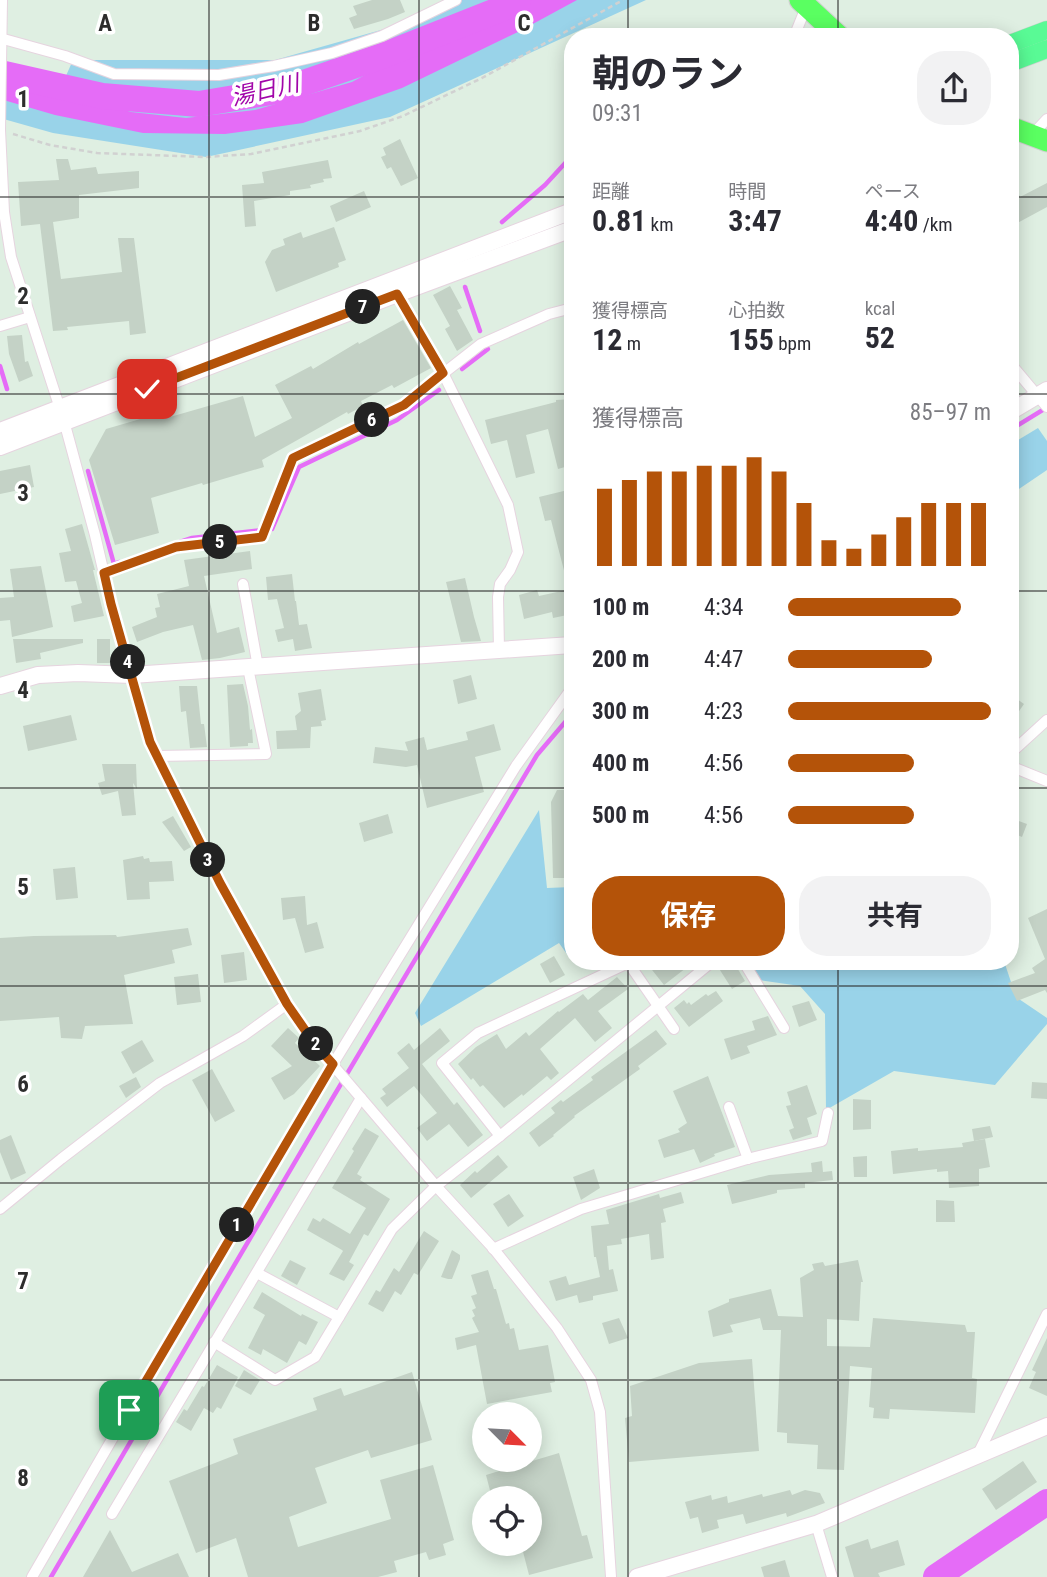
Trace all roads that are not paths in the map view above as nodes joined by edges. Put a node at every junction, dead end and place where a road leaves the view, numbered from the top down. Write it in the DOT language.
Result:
graph roads {
  1 [pos="2,0"];
  2 [pos="456,0"];
  3 [pos="803,4"];
  4 [pos="796,28"];
  5 [pos="830,28"];
  6 [pos="1047,30"];
  7 [pos="1,40"];
  8 [pos="1019,41"];
  9 [pos="1047,49"];
  10 [pos="1019,60"];
  11 [pos="1047,119"];
  12 [pos="0,129"];
  13 [pos="1023,134"];
  14 [pos="564,214"];
  15 [pos="564,232"];
  16 [pos="397,294"];
  17 [pos="564,310"];
  18 [pos="30,317"];
  19 [pos="0,326"];
  20 [pos="443,373"];
  21 [pos="1019,373"];
  22 [pos="1044,399"];
  23 [pos="1019,409"];
  24 [pos="62,414"];
  25 [pos="0,431"];
  26 [pos="0,447"];
  27 [pos="104,573"];
  28 [pos="243,584"];
  29 [pos="564,646"];
  30 [pos="499,650"];
  31 [pos="253,668"];
  32 [pos="132,676"];
  33 [pos="0,686"];
  34 [pos="564,699"];
  35 [pos="1047,720"];
  36 [pos="1019,746"];
  37 [pos="157,755"];
  38 [pos="1019,770"];
  39 [pos="1047,781"];
  40 [pos="611,970"];
  41 [pos="633,970"];
  42 [pos="702,970"];
  43 [pos="749,970"];
  44 [pos="287,1004"];
  45 [pos="657,1006"];
  46 [pos="784,1028"];
  47 [pos="674,1029"];
  48 [pos="335,1067"];
  49 [pos="358,1094"];
  50 [pos="729,1107"];
  51 [pos="828,1113"];
  52 [pos="500,1136"];
  53 [pos="748,1159"];
  54 [pos="436,1186"];
  55 [pos="0,1209"];
  56 [pos="493,1249"];
  57 [pos="257,1273"];
  58 [pos="1047,1314"];
  59 [pos="339,1317"];
  60 [pos="215,1342"];
  61 [pos="1047,1426"];
  62 [pos="976,1457"];
  63 [pos="111,1514"];
  64 [pos="816,1524"];
  65 [pos="32,1577"];
  66 [pos="611,1577"];
  67 [pos="637,1577"];
  68 [pos="832,1577"];
  1 -- 7 [label="street"];
  2 -- 7 [label="street"];
  3 -- 4 [label="street"];
  3 -- 5 [label="highway"];
  6 -- 8 [label="main road"];
  7 -- 12 [label="street"];
  9 -- 10 [label="main road"];
  11 -- 13 [label="street"];
  12 -- 18 [label="street"];
  14 -- 24 [label="street"];
  15 -- 16 [label="street"];
  16 -- 20 [label="street"];
  16 -- 24 [label="street"];
  17 -- 20 [label="street"];
  18 -- 19 [label="street"];
  18 -- 24 [label="street"];
  20 -- 27 [label="street"];
  20 -- 30 [label="street"];
  21 -- 22 [label="street"];
  22 -- 23 [label="street"];
  24 -- 25 [label="street"];
  24 -- 26 [label="street"];
  24 -- 27 [label="street"];
  27 -- 32 [label="street"];
  28 -- 31 [label="street"];
  29 -- 30 [label="street"];
  30 -- 31 [label="street"];
  31 -- 32 [label="street"];
  31 -- 37 [label="street"];
  32 -- 33 [label="street"];
  32 -- 37 [label="street"];
  34 -- 48 [label="street"];
  35 -- 36 [label="street"];
  37 -- 44 [label="street"];
  38 -- 39 [label="street"];
  40 -- 52 [label="street"];
  41 -- 45 [label="street"];
  42 -- 45 [label="street"];
  43 -- 46 [label="street"];
  44 -- 48 [label="street"];
  44 -- 55 [label="street"];
  45 -- 47 [label="street"];
  45 -- 52 [label="street"];
  48 -- 49 [label="street"];
  48 -- 65 [label="street"];
  49 -- 54 [label="street"];
  49 -- 57 [label="street"];
  50 -- 53 [label="street"];
  51 -- 53 [label="street"];
  52 -- 54 [label="street"];
  53 -- 56 [label="street"];
  54 -- 56 [label="street"];
  54 -- 59 [label="street"];
  56 -- 66 [label="street"];
  57 -- 59 [label="street"];
  57 -- 60 [label="street"];
  58 -- 62 [label="street"];
  59 -- 60 [label="street"];
  60 -- 63 [label="street"];
  61 -- 62 [label="street"];
  62 -- 64 [label="street"];
  64 -- 67 [label="street"];
  64 -- 68 [label="street"];
}
